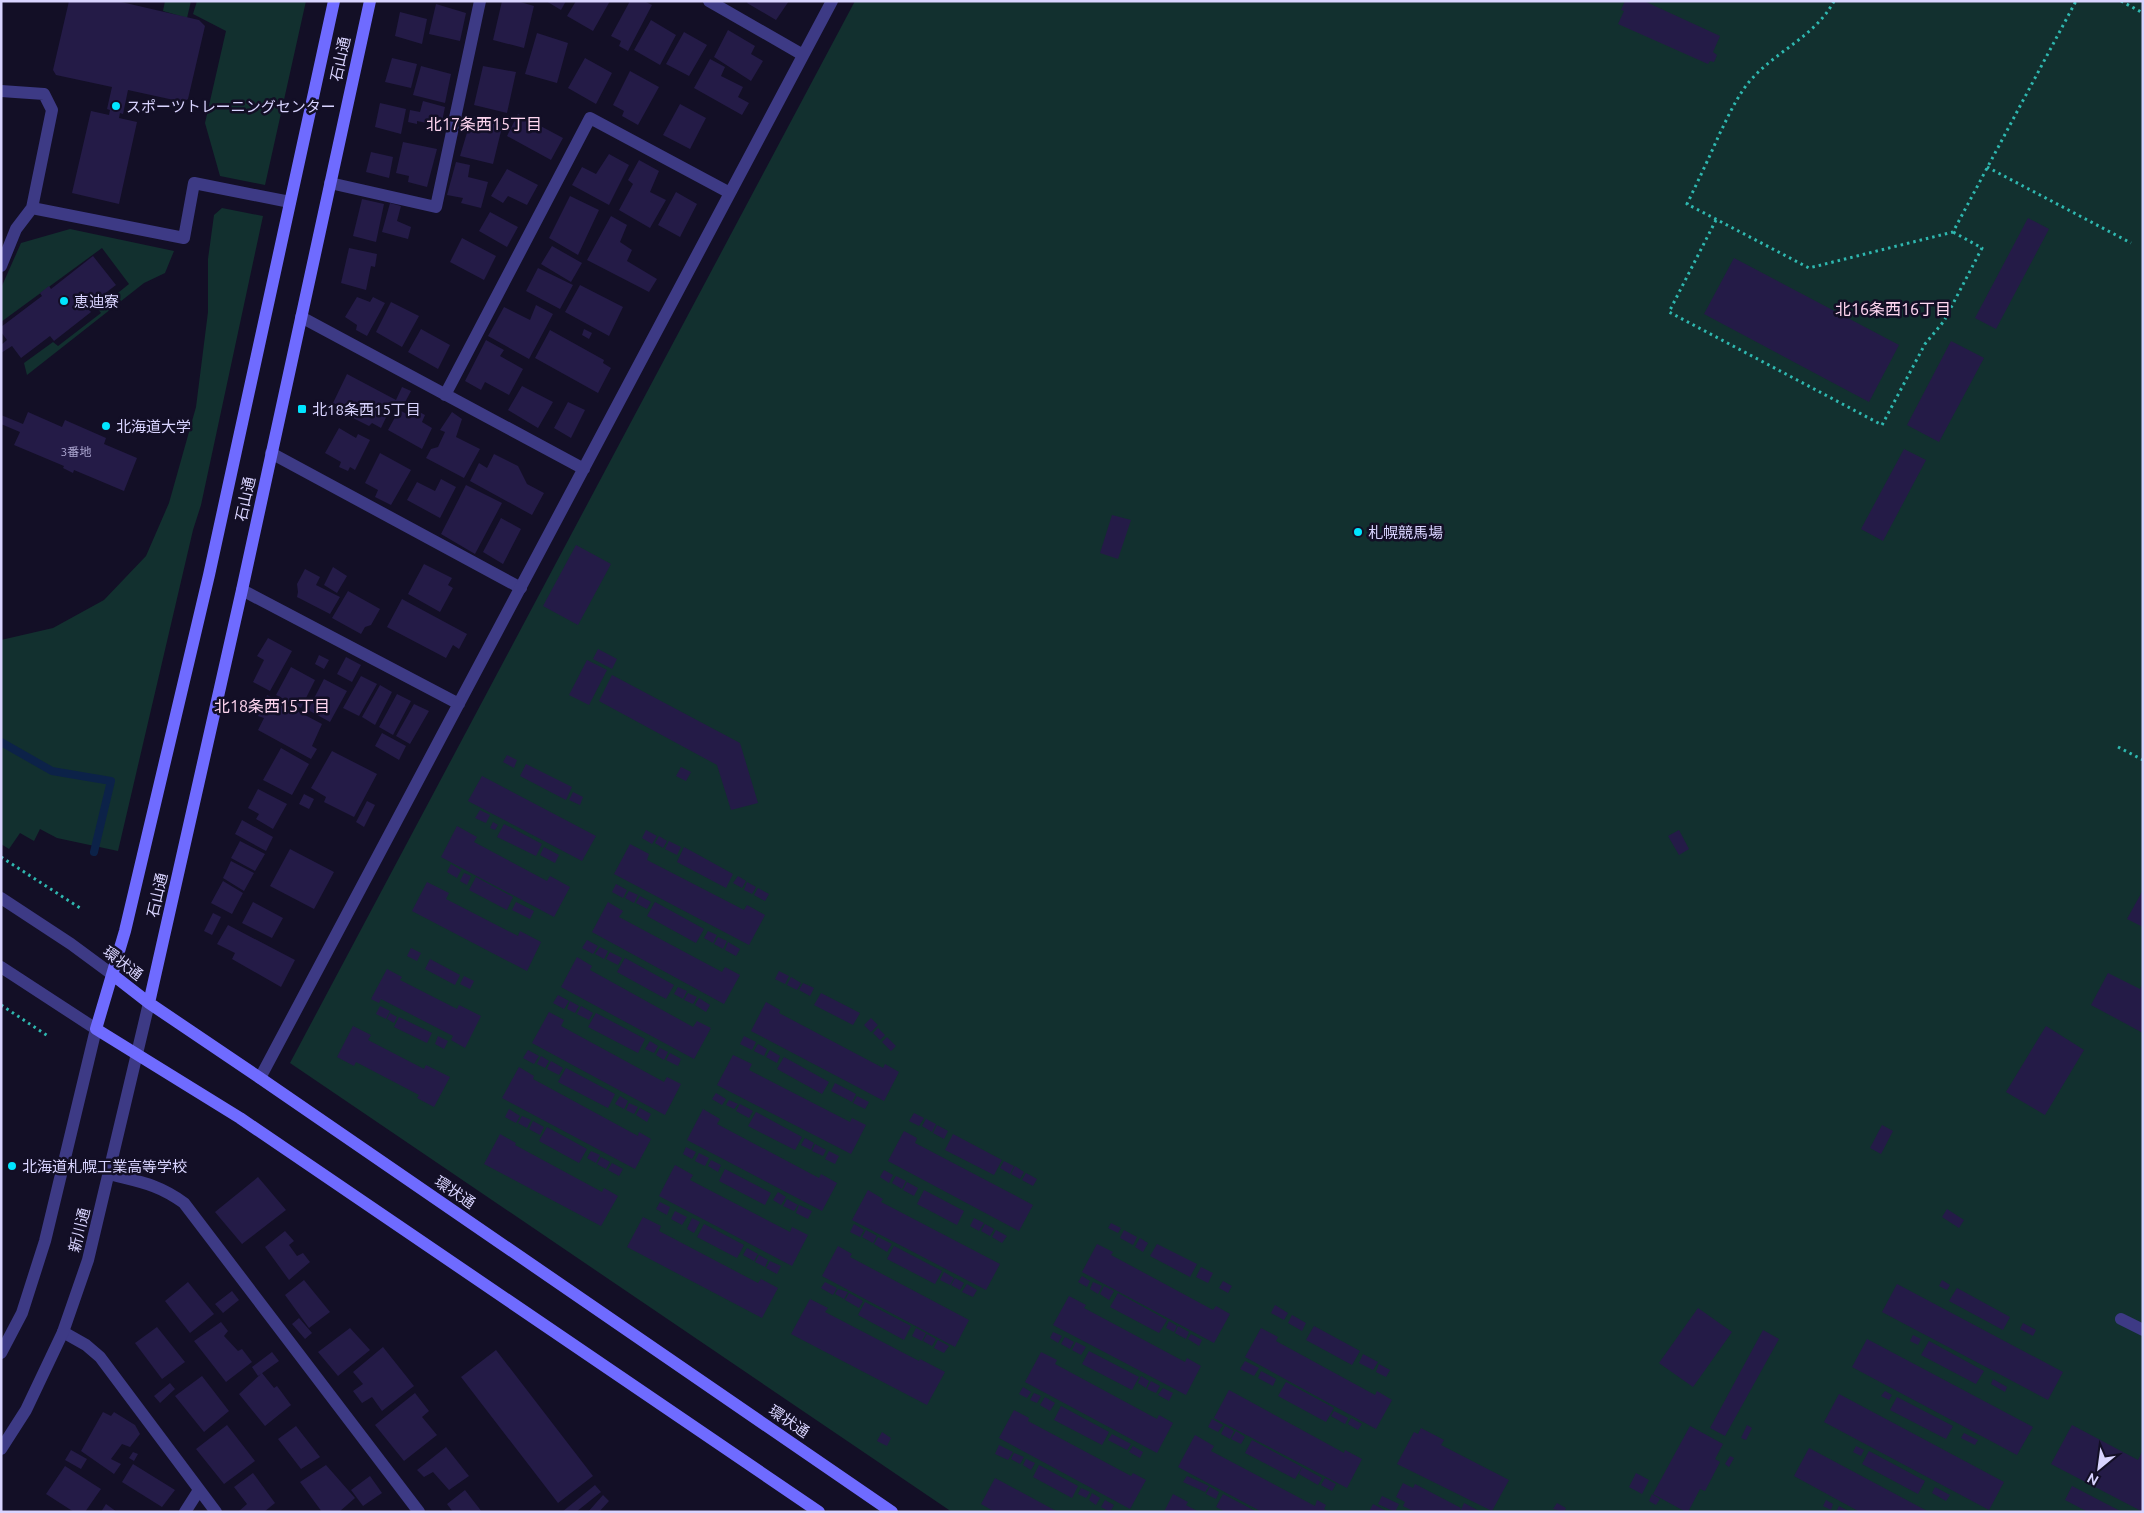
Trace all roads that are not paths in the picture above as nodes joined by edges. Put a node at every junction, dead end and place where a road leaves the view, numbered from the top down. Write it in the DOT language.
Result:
graph roads {
  1 [pos="334,1"];
  2 [pos="370,1"];
  3 [pos="480,1"];
  4 [pos="709,1"];
  5 [pos="832,1"];
  6 [pos="803,55"];
  7 [pos="1,91"];
  8 [pos="330,183"];
  9 [pos="730,193"];
  10 [pos="290,202"];
  11 [pos="32,208"];
  12 [pos="1,266"];
  13 [pos="301,317"];
  14 [pos="445,395"];
  15 [pos="272,453"];
  16 [pos="584,469"];
  17 [pos="521,588"];
  18 [pos="242,590"];
  19 [pos="459,704"];
  20 [pos="1,898"];
  21 [pos="1,967"];
  22 [pos="113,975"];
  23 [pos="149,1004"];
  24 [pos="96,1029"];
  25 [pos="137,1054"];
  26 [pos="260,1078"];
  27 [pos="109,1174"];
  28 [pos="2121,1319"];
  29 [pos="2143,1330"];
  30 [pos="63,1332"];
  31 [pos="1,1353"];
  32 [pos="1,1449"];
  33 [pos="199,1490"];
  34 [pos="184,1512"];
  35 [pos="216,1512"];
  36 [pos="418,1512"];
  37 [pos="819,1512"];
  38 [pos="892,1512"];
  1 -- 10 [label="main road, 石山通"];
  2 -- 8 [label="main road, 石山通"];
  3 -- 8 [label="street"];
  4 -- 6 [label="street"];
  5 -- 6 [label="street"];
  6 -- 9 [label="street"];
  7 -- 11 [label="street"];
  8 -- 13 [label="main road, 石山通"];
  9 -- 14 [label="street"];
  9 -- 16 [label="street"];
  10 -- 11 [label="street"];
  10 -- 22 [label="main road, 石山通"];
  11 -- 12 [label="street"];
  13 -- 14 [label="street"];
  13 -- 15 [label="main road, 石山通"];
  14 -- 16 [label="street"];
  15 -- 17 [label="street"];
  15 -- 18 [label="main road, 石山通"];
  16 -- 17 [label="street"];
  17 -- 19 [label="street"];
  18 -- 19 [label="street"];
  18 -- 23 [label="main road, 石山通"];
  19 -- 26 [label="street"];
  20 -- 22 [label="street, 環状通"];
  21 -- 24 [label="street"];
  22 -- 23 [label="main road, 環状通"];
  22 -- 24 [label="main road, 新川通"];
  23 -- 25 [label="street, 新川通"];
  23 -- 26 [label="main road, 環状通"];
  24 -- 25 [label="main road"];
  24 -- 31 [label="street, 新川通"];
  25 -- 27 [label="street, 新川通"];
  25 -- 37 [label="main road"];
  26 -- 38 [label="main road, 環状通"];
  27 -- 30 [label="street, 新川通"];
  27 -- 36 [label="street"];
  28 -- 29 [label="street"];
  30 -- 32 [label="street, 新川通"];
  30 -- 33 [label="street"];
  33 -- 34 [label="street"];
  33 -- 35 [label="street"];
}
